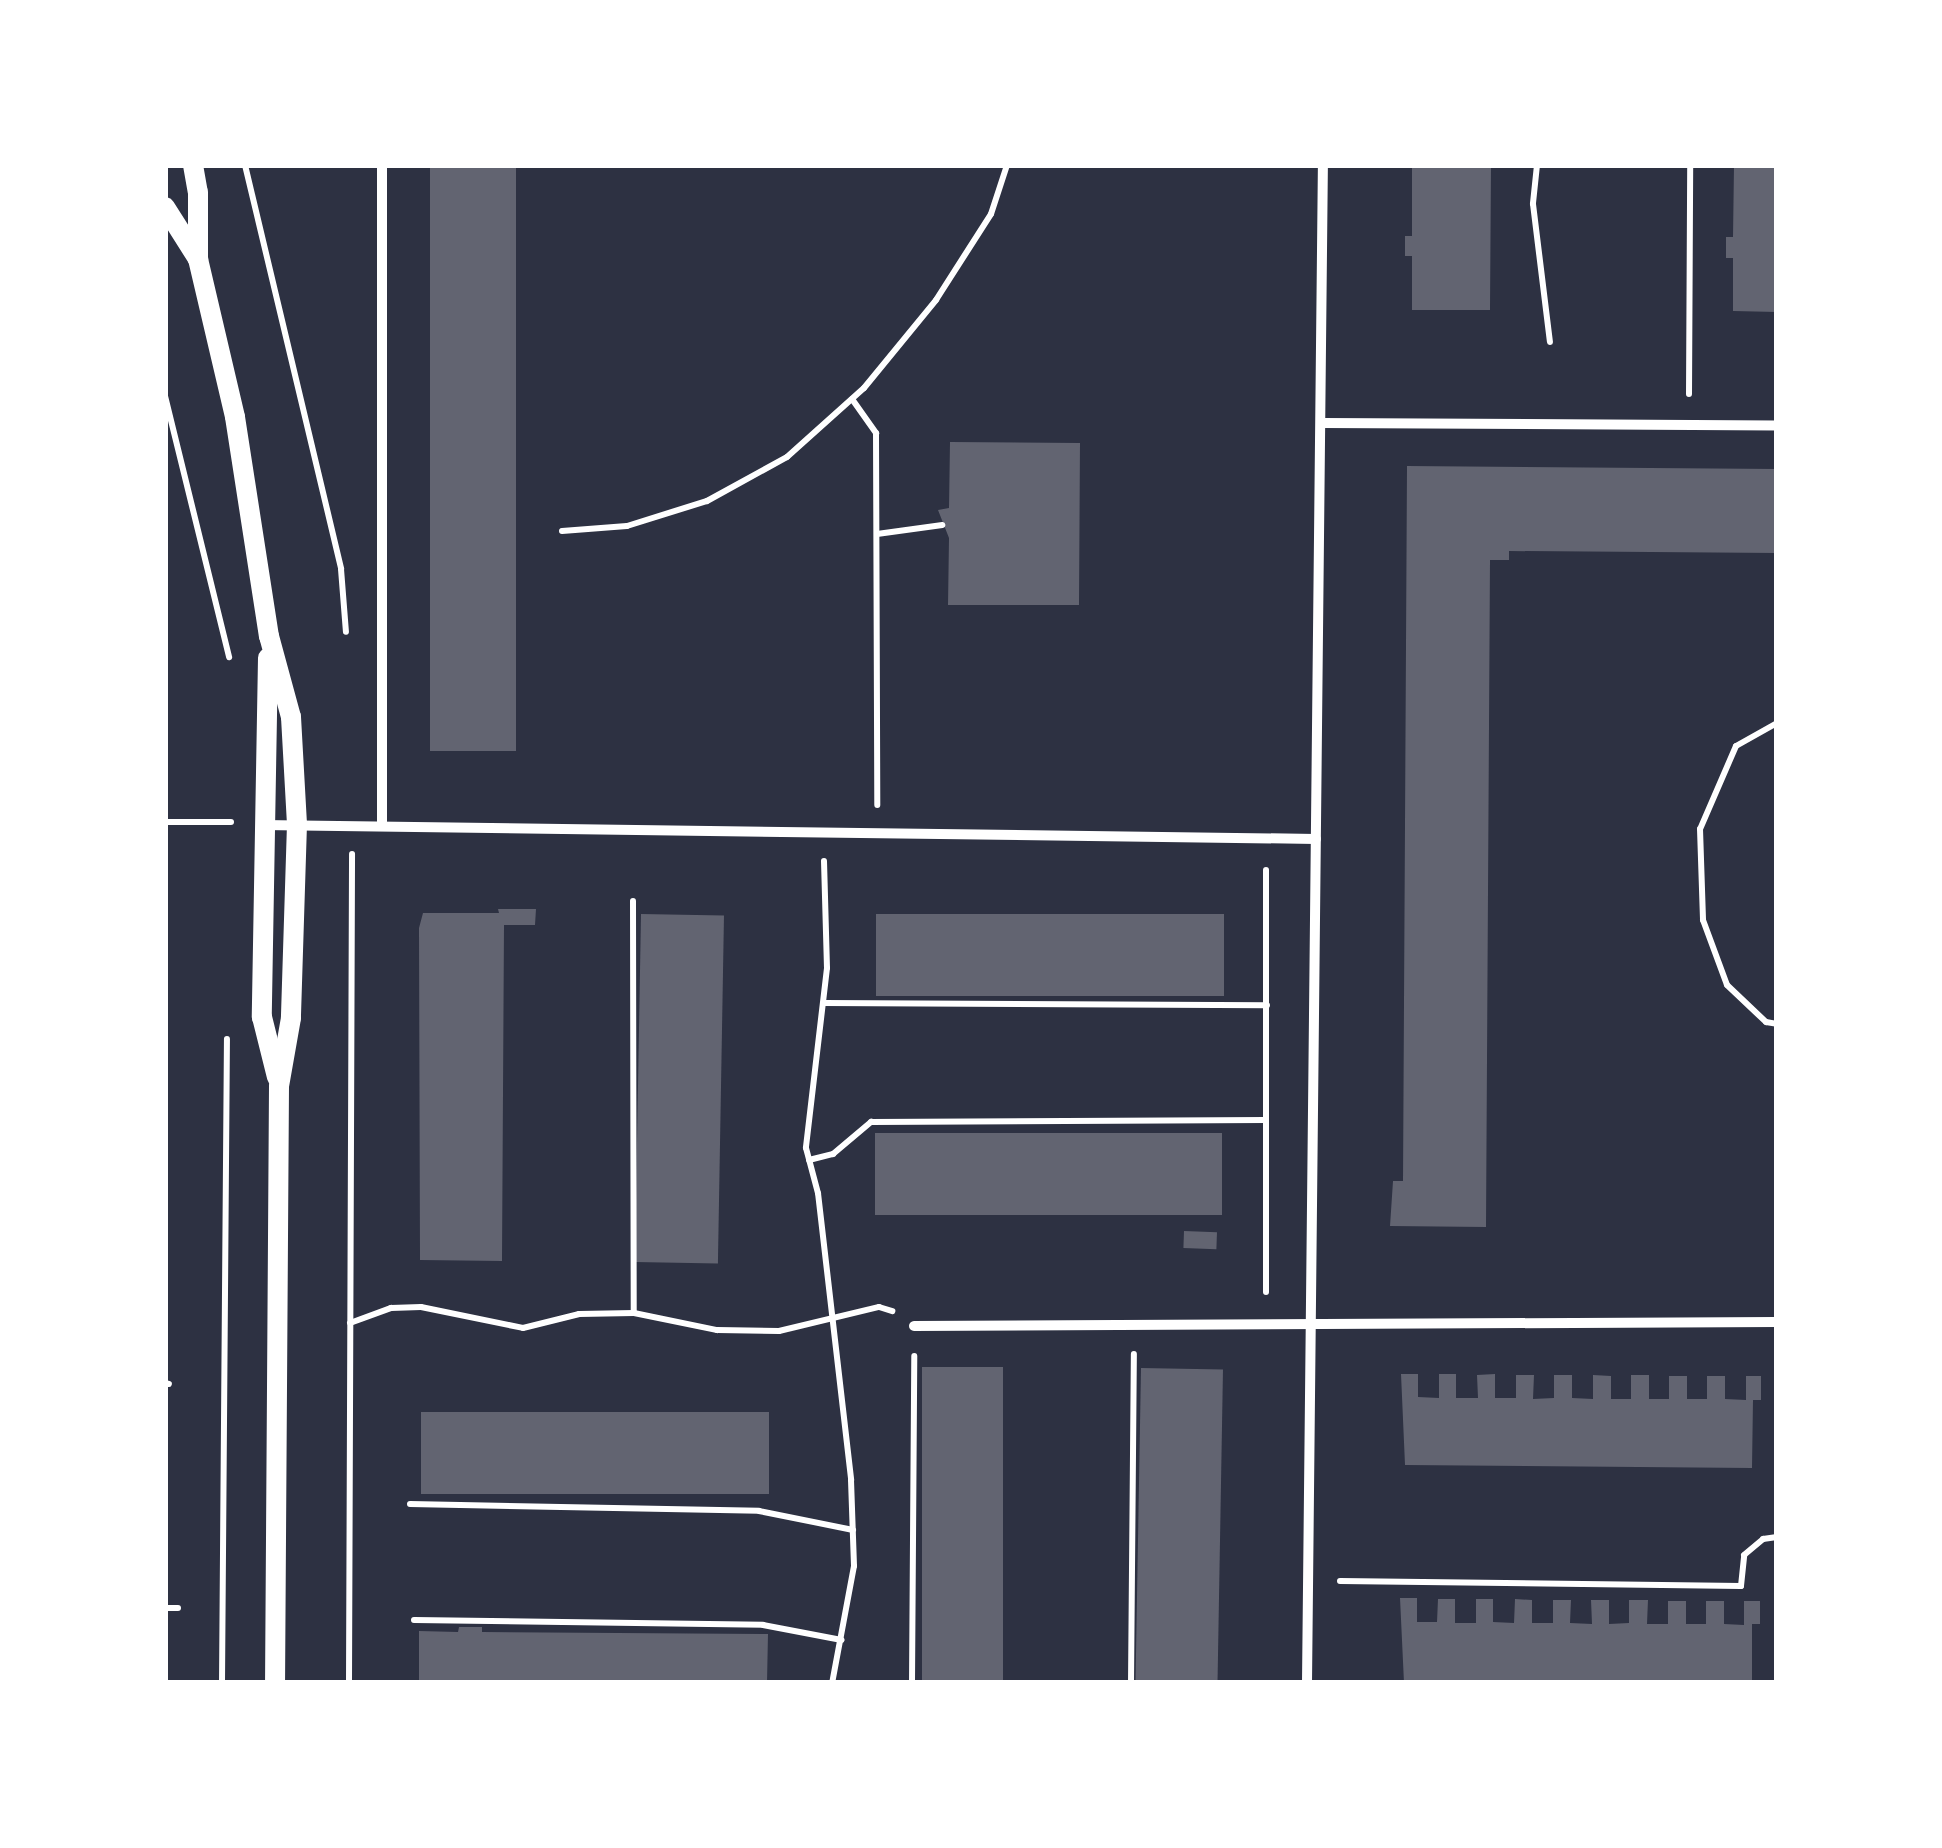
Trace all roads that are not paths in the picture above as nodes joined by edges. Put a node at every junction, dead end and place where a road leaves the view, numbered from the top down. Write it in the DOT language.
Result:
graph roads {
  1 [pos="193,165"];
  2 [pos="382,165"];
  3 [pos="1323,165"];
  4 [pos="165,206"];
  5 [pos="198,258"];
  6 [pos="1322,424"];
  7 [pos="1777,425"];
  8 [pos="269,636"];
  9 [pos="382,823"];
  10 [pos="298,824"];
  11 [pos="262,825"];
  12 [pos="1316,839"];
  13 [pos="279,1086"];
  14 [pos="1777,1322"];
  15 [pos="1314,1324"];
  16 [pos="914,1326"];
  17 [pos="275,1683"];
  18 [pos="1307,1683"];
  1 -- 5 [label="main road"];
  2 -- 9 [label="street"];
  3 -- 6 [label="street"];
  4 -- 5 [label="main road"];
  5 -- 8 [label="main road"];
  6 -- 7 [label="street"];
  6 -- 12 [label="street"];
  8 -- 10 [label="main road"];
  8 -- 11 [label="main road"];
  9 -- 10 [label="street"];
  9 -- 12 [label="street"];
  10 -- 11 [label="street"];
  10 -- 13 [label="main road"];
  11 -- 13 [label="main road"];
  12 -- 15 [label="street"];
  13 -- 17 [label="main road"];
  14 -- 15 [label="street"];
  15 -- 16 [label="street"];
  15 -- 18 [label="street"];
}
